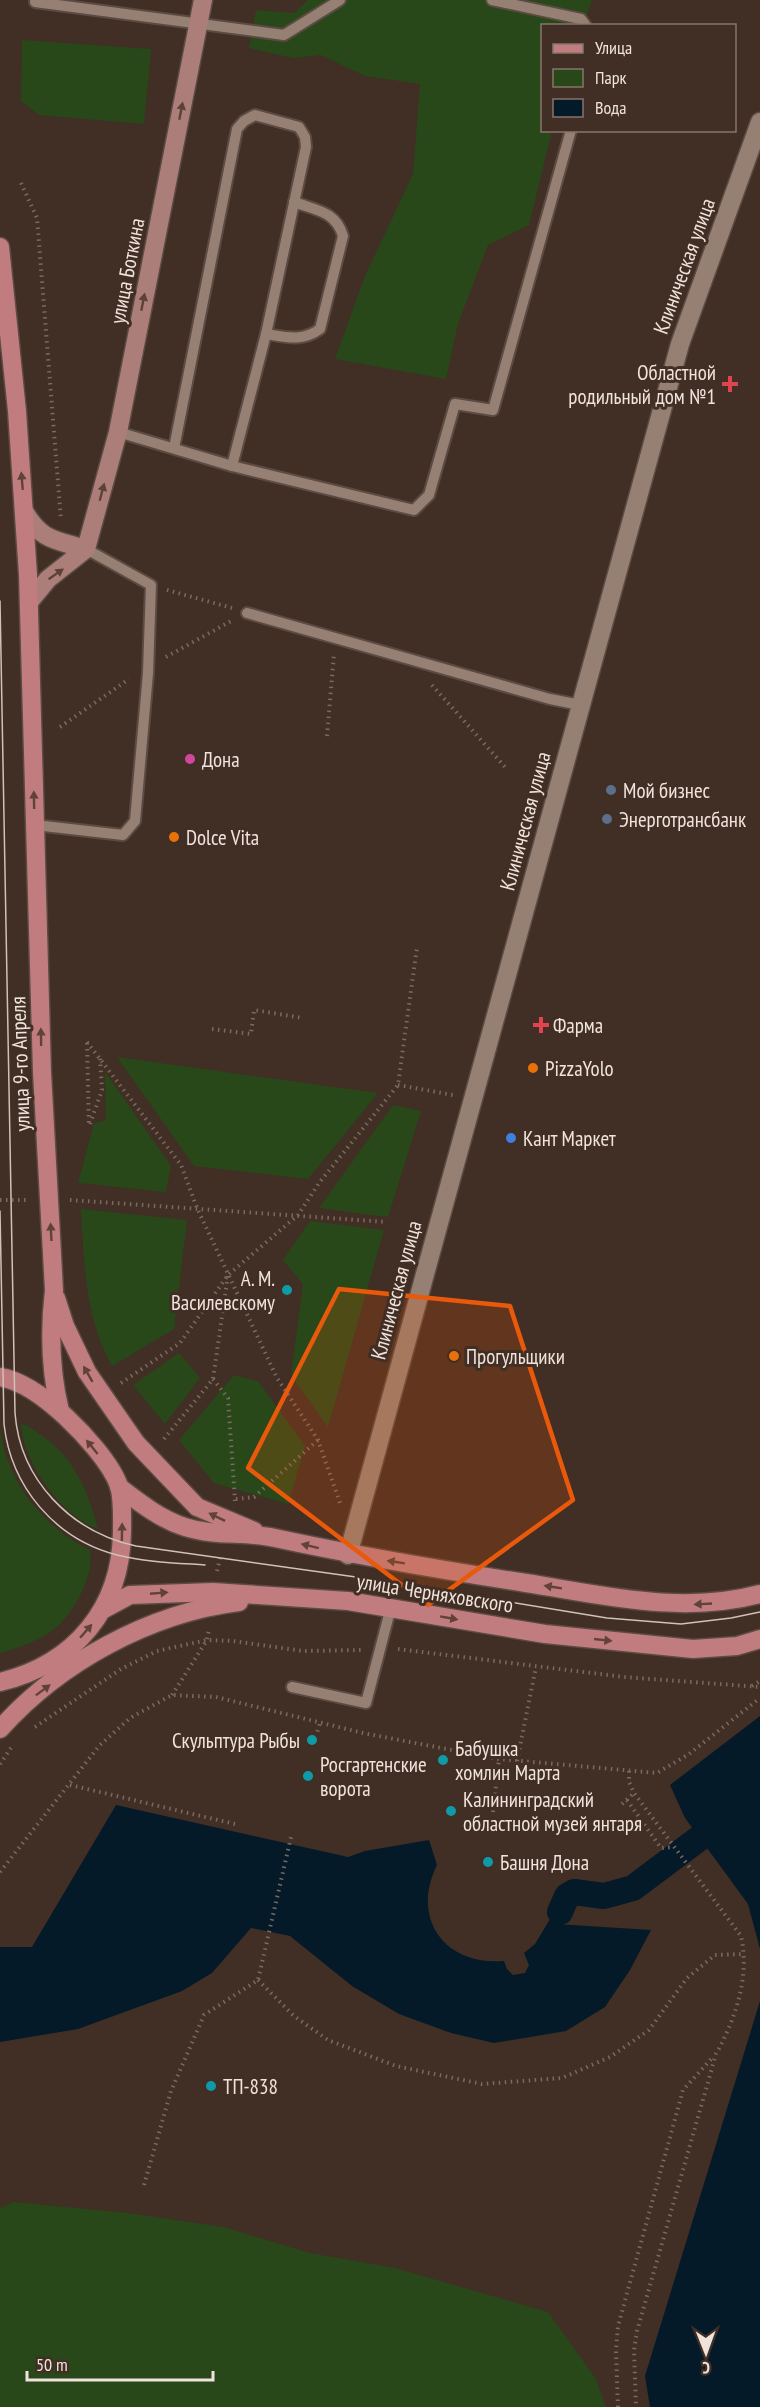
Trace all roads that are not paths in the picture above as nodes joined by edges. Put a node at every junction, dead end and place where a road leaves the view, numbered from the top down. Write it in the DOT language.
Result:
graph roads {
  1 [pos="203,0"];
  2 [pos="340,0"];
  3 [pos="492,0"];
  4 [pos="36,2"];
  5 [pos="198,22"];
  6 [pos="585,24"];
  7 [pos="760,122"];
  8 [pos="570,132"];
  9 [pos="294,202"];
  10 [pos="0,248"];
  11 [pos="266,334"];
  12 [pos="118,432"];
  13 [pos="174,448"];
  14 [pos="232,466"];
  15 [pos="24,511"];
  16 [pos="86,549"];
  17 [pos="29,602"];
  18 [pos="247,613"];
  19 [pos="580,705"];
  20 [pos="35,825"];
  21 [pos="54,1290"];
  22 [pos="0,1377"];
  23 [pos="60,1411"];
  24 [pos="119,1487"];
  25 [pos="272,1537"];
  26 [pos="350,1546"];
  27 [pos="760,1594"];
  28 [pos="282,1596"];
  29 [pos="391,1607"];
  30 [pos="104,1609"];
  31 [pos="760,1639"];
  32 [pos="1,1683"];
  33 [pos="292,1687"];
  34 [pos="0,1729"];
  1 -- 5 [label="street, улица Боткина"];
  2 -- 5 [label="lane"];
  3 -- 6 [label="lane"];
  4 -- 5 [label="lane"];
  12 -- 5 [label="street, улица Боткина, one-way"];
  7 -- 19 [label="street, Клиническая улица"];
  8 -- 14 [label="lane"];
  9 -- 11 [label="lane"];
  9 -- 11 [label="lane"];
  9 -- 13 [label="lane"];
  15 -- 10 [label="main road, улица 9-го Апреля, one-way"];
  11 -- 14 [label="lane"];
  12 -- 13 [label="lane"];
  16 -- 12 [label="street, улица Боткина, one-way"];
  13 -- 14 [label="lane"];
  15 -- 16 [label="street"];
  15 -- 17 [label="main road, улица 9-го Апреля"];
  17 -- 16 [label="street, one-way"];
  16 -- 20 [label="lane"];
  20 -- 17 [label="main road, улица 9-го Апреля, one-way"];
  18 -- 19 [label="lane"];
  19 -- 26 [label="street, Клиническая улица"];
  21 -- 20 [label="main road, улица 9-го Апреля, one-way"];
  21 -- 23 [label="main road, улица 9-го Апреля"];
  25 -- 21 [label="main road, one-way"];
  22 -- 23 [label="main road"];
  24 -- 23 [label="main road, one-way"];
  24 -- 25 [label="main road, улица Черняховского"];
  30 -- 24 [label="main road, one-way"];
  26 -- 25 [label="main road, улица Черняховского, one-way"];
  27 -- 26 [label="main road, улица Черняховского, one-way"];
  28 -- 29 [label="main road, улица Черняховского"];
  30 -- 28 [label="main road, улица Черняховского, one-way"];
  34 -- 28 [label="main road, one-way"];
  29 -- 31 [label="main road, улица Черняховского, one-way"];
  29 -- 33 [label="lane"];
  32 -- 30 [label="main road, one-way"];
}
